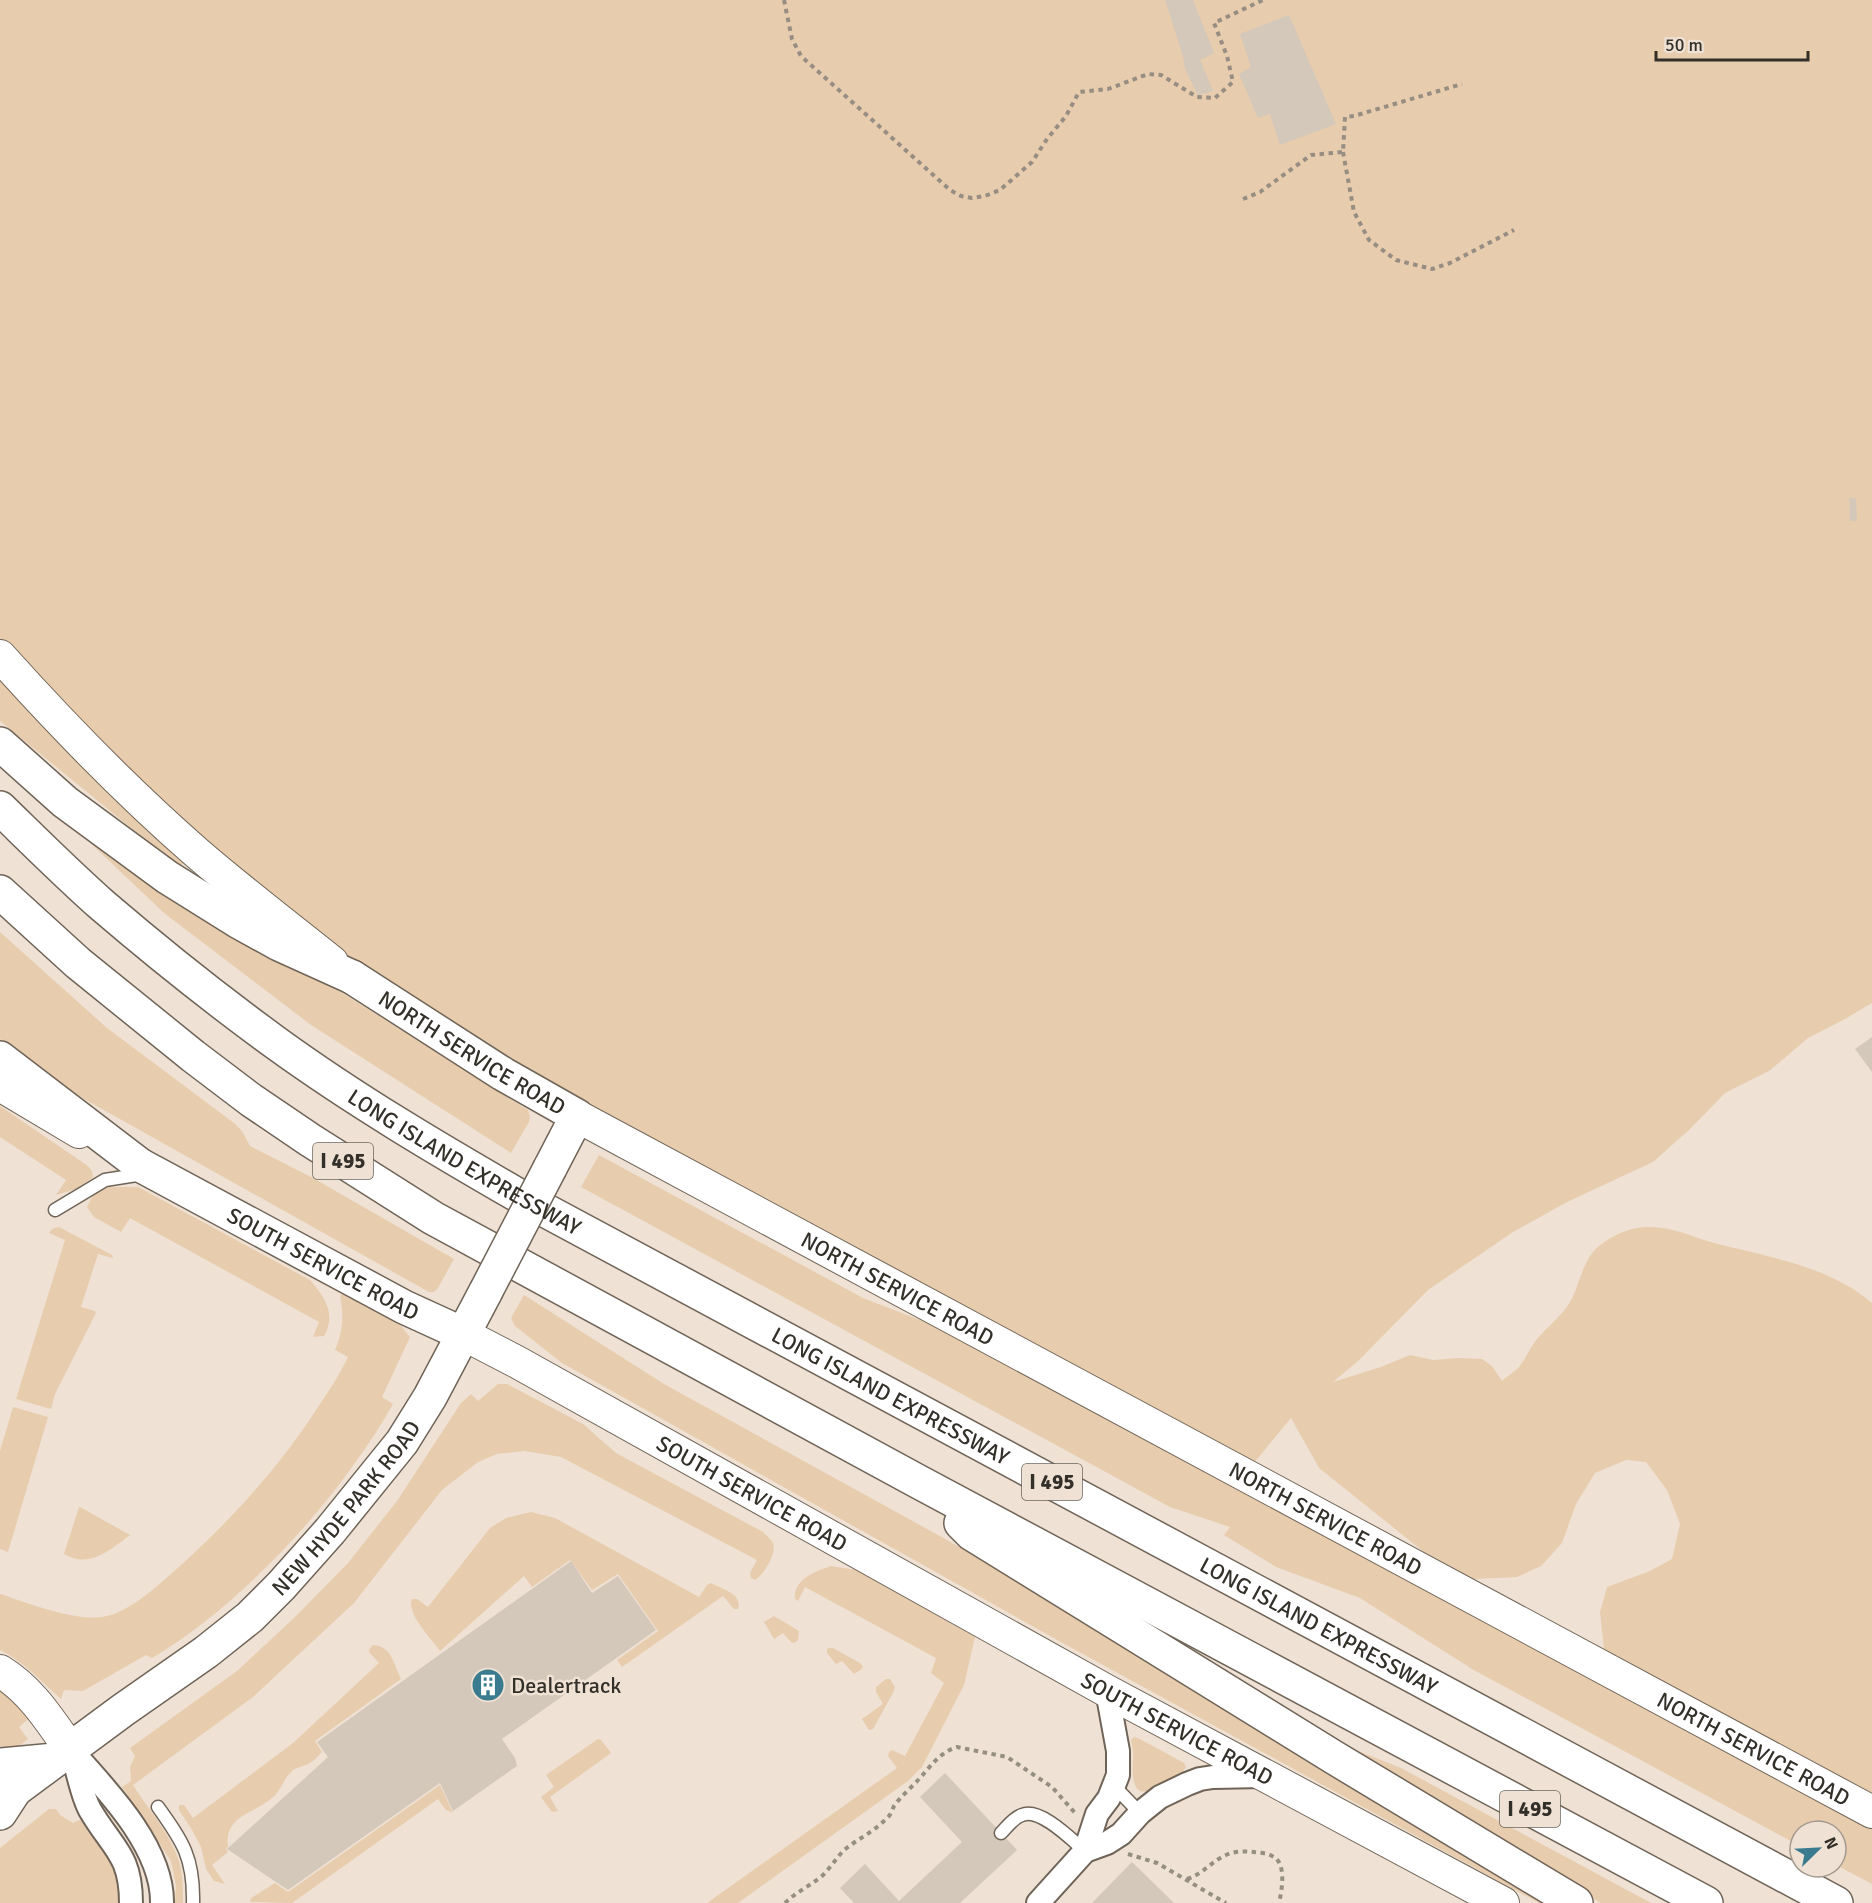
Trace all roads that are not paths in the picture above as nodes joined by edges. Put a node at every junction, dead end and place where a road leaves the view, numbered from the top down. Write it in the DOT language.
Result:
graph roads {
  1 [pos="0,656"];
  2 [pos="0,744"];
  3 [pos="0,808"];
  4 [pos="0,892"];
  5 [pos="352,977"];
  6 [pos="0,1058"];
  7 [pos="0,1085"];
  8 [pos="577,1116"];
  9 [pos="146,1169"];
  10 [pos="55,1210"];
  11 [pos="463,1334"];
  12 [pos="919,1482"];
  13 [pos="0,1671"];
  14 [pos="1107,1691"];
  15 [pos="62,1755"];
  16 [pos="1267,1776"];
  17 [pos="1115,1787"];
  18 [pos="4,1792"];
  19 [pos="158,1807"];
  20 [pos="1872,1812"];
  21 [pos="1140,1813"];
  22 [pos="1001,1833"];
  23 [pos="1085,1851"];
  24 [pos="131,1903"];
  25 [pos="162,1903"];
  26 [pos="193,1903"];
  27 [pos="1038,1903"];
  28 [pos="1503,1903"];
  29 [pos="1576,1903"];
  30 [pos="1706,1903"];
  31 [pos="1836,1903"];
  1 -- 5 [label="main road, NORTH SERVICE ROAD"];
  2 -- 5 [label="main road"];
  3 -- 31 [label="main road, LONG ISLAND EXPRESSWAY / I 495"];
  4 -- 12 [label="main road, I 495"];
  5 -- 8 [label="main road, NORTH SERVICE ROAD"];
  6 -- 9 [label="main road"];
  7 -- 9 [label="main road, SOUTH SERVICE ROAD"];
  8 -- 11 [label="main road, NEW HYDE PARK ROAD, bridge"];
  8 -- 20 [label="main road, NORTH SERVICE ROAD"];
  9 -- 10 [label="lane"];
  9 -- 11 [label="main road, SOUTH SERVICE ROAD"];
  11 -- 14 [label="main road, SOUTH SERVICE ROAD"];
  11 -- 15 [label="main road, NEW HYDE PARK ROAD"];
  12 -- 29 [label="main road"];
  12 -- 30 [label="main road, I 495"];
  13 -- 15 [label="main road"];
  14 -- 16 [label="main road, SOUTH SERVICE ROAD"];
  14 -- 17 [label="street"];
  15 -- 18 [label="main road"];
  15 -- 24 [label="street"];
  15 -- 25 [label="street"];
  16 -- 21 [label="street"];
  16 -- 28 [label="main road, SOUTH SERVICE ROAD"];
  17 -- 21 [label="lane"];
  17 -- 23 [label="street"];
  19 -- 26 [label="lane"];
  21 -- 23 [label="street"];
  22 -- 23 [label="lane"];
  23 -- 27 [label="street"];
}
